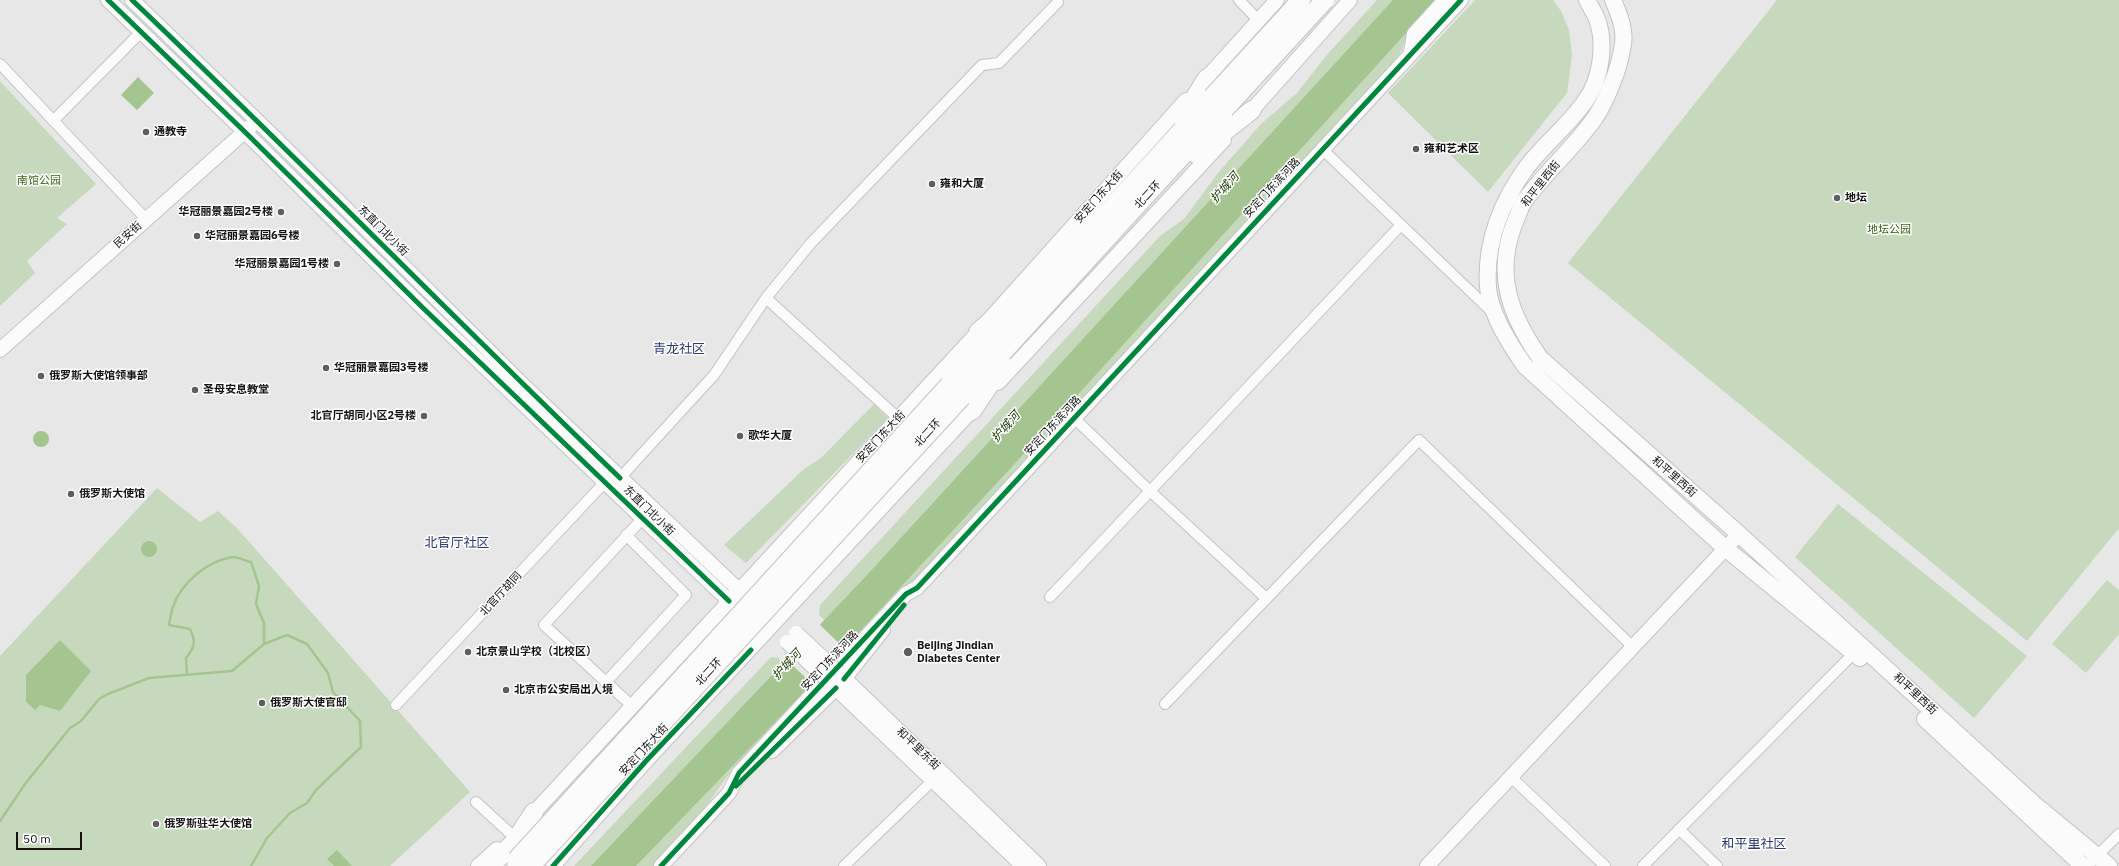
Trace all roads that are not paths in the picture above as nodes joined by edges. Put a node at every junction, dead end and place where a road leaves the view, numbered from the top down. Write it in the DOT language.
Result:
graph roads {
  1 [pos="108,0"];
  2 [pos="132,0"];
  3 [pos="1239,0"];
  4 [pos="1276,0"];
  5 [pos="1301,0"];
  6 [pos="1325,0"];
  7 [pos="1350,0"];
  8 [pos="1445,0"];
  9 [pos="1461,0"];
  10 [pos="1587,0"];
  11 [pos="1613,0"];
  12 [pos="1058,2"];
  13 [pos="1259,21"];
  14 [pos="141,32"];
  15 [pos="1248,33"];
  16 [pos="1411,52"];
  17 [pos="0,64"];
  18 [pos="1286,71"];
  19 [pos="1207,78"];
  20 [pos="1252,110"];
  21 [pos="257,120"];
  22 [pos="53,121"];
  23 [pos="245,132"];
  24 [pos="1322,149"];
  25 [pos="1158,156"];
  26 [pos="1155,187"];
  27 [pos="146,219"];
  28 [pos="1401,225"];
  29 [pos="1058,265"];
  30 [pos="766,298"];
  31 [pos="1497,317"];
  32 [pos="978,332"];
  33 [pos="0,350"];
  34 [pos="508,380"];
  35 [pos="961,398"];
  36 [pos="898,418"];
  37 [pos="1074,418"];
  38 [pos="865,454"];
  39 [pos="620,478"];
  40 [pos="605,482"];
  41 [pos="902,487"];
  42 [pos="1150,491"];
  43 [pos="643,518"];
  44 [pos="1739,534"];
  45 [pos="626,536"];
  46 [pos="787,538"];
  47 [pos="1725,548"];
  48 [pos="823,572"];
  49 [pos="918,588"];
  50 [pos="734,596"];
  51 [pos="1050,597"];
  52 [pos="1266,598"];
  53 [pos="715,617"];
  54 [pos="776,623"];
  55 [pos="1633,647"];
  56 [pos="751,650"];
  57 [pos="1854,653"];
  58 [pos="837,680"];
  59 [pos="607,681"];
  60 [pos="1165,704"];
  61 [pos="396,705"];
  62 [pos="632,706"];
  63 [pos="613,727"];
  64 [pos="646,761"];
  65 [pos="1511,777"];
  66 [pos="927,786"];
  67 [pos="729,793"];
  68 [pos="476,802"];
  69 [pos="534,812"];
  70 [pos="1679,829"];
  71 [pos="2119,834"];
  72 [pos="512,835"];
  73 [pos="2092,861"];
  74 [pos="519,864"];
  75 [pos="478,866"];
  76 [pos="491,866"];
  77 [pos="553,866"];
  78 [pos="661,866"];
  79 [pos="844,866"];
  80 [pos="1023,866"];
  81 [pos="1039,866"];
  82 [pos="1427,866"];
  83 [pos="1605,866"];
  84 [pos="1643,866"];
  85 [pos="1717,866"];
  86 [pos="2083,866"];
  87 [pos="2109,866"];
  1 -- 14 [label="street, 东直门北小街"];
  2 -- 21 [label="street, 东直门北小街"];
  3 -- 13 [label="street"];
  4 -- 13 [label="street, 安定门东大街"];
  5 -- 25 [label="highway, 北二环, bridge"];
  6 -- 26 [label="highway, 北二环, bridge"];
  7 -- 18 [label="street, 安定门东大街"];
  8 -- 16 [label="street"];
  9 -- 16 [label="street, 安定门东滨河路"];
  10 -- 31 [label="main road, 和平里西街"];
  11 -- 44 [label="main road, 和平里西街"];
  12 -- 30 [label="street"];
  13 -- 15 [label="street, 安定门东大街"];
  14 -- 22 [label="street"];
  14 -- 23 [label="street, 东直门北小街"];
  15 -- 18 [label="street"];
  15 -- 19 [label="street, 安定门东大街"];
  16 -- 24 [label="street, 安定门东滨河路"];
  17 -- 22 [label="street"];
  18 -- 20 [label="street, 安定门东大街"];
  19 -- 25 [label="highway"];
  19 -- 32 [label="street, 安定门东大街"];
  20 -- 26 [label="highway"];
  20 -- 35 [label="street, 安定门东大街"];
  21 -- 23 [label="street, 民安街"];
  21 -- 34 [label="street, 东直门北小街"];
  22 -- 27 [label="street"];
  23 -- 27 [label="street, 民安街"];
  23 -- 34 [label="street, 东直门北小街"];
  24 -- 28 [label="street"];
  24 -- 37 [label="street, 安定门东滨河路"];
  25 -- 29 [label="highway, 北二环"];
  26 -- 35 [label="highway, 北二环"];
  27 -- 33 [label="street, 民安街"];
  28 -- 31 [label="street"];
  28 -- 42 [label="street"];
  29 -- 32 [label="highway"];
  29 -- 35 [label="highway, 北二环"];
  30 -- 36 [label="street"];
  30 -- 39 [label="street"];
  31 -- 47 [label="main road, 和平里西街"];
  32 -- 36 [label="street, 安定门东大街"];
  34 -- 39 [label="street, 东直门北小街"];
  34 -- 40 [label="street, 东直门北小街"];
  35 -- 41 [label="street, 安定门东大街"];
  35 -- 74 [label="highway, 北二环, bridge"];
  36 -- 38 [label="street, 安定门东大街"];
  37 -- 42 [label="street"];
  37 -- 49 [label="street, 安定门东滨河路"];
  38 -- 41 [label="street"];
  38 -- 46 [label="street, 安定门东大街"];
  39 -- 50 [label="street, 东直门北小街"];
  40 -- 43 [label="street, 东直门北小街"];
  40 -- 61 [label="street, 北官厅胡同"];
  41 -- 48 [label="street, 安定门东大街"];
  42 -- 51 [label="street"];
  42 -- 52 [label="street"];
  43 -- 45 [label="street"];
  43 -- 50 [label="street, 东直门北小街"];
  44 -- 47 [label="street"];
  44 -- 73 [label="main road, 和平里西街"];
  45 -- 59 [label="street"];
  45 -- 59 [label="street"];
  46 -- 48 [label="street"];
  46 -- 50 [label="street, 安定门东大街"];
  47 -- 55 [label="street"];
  47 -- 57 [label="main road, 和平里西街"];
  48 -- 54 [label="street, 安定门东大街"];
  49 -- 58 [label="street"];
  49 -- 67 [label="street, 安定门东滨河路"];
  50 -- 53 [label="street, 安定门东大街"];
  50 -- 54 [label="street, 和平里东街"];
  52 -- 55 [label="street"];
  52 -- 60 [label="street"];
  53 -- 56 [label="street"];
  53 -- 62 [label="street, 安定门东大街"];
  54 -- 56 [label="street, 安定门东大街"];
  54 -- 58 [label="street, 和平里东街, bridge"];
  55 -- 65 [label="street"];
  56 -- 64 [label="street, 安定门东大街"];
  57 -- 70 [label="street"];
  57 -- 86 [label="main road, 和平里西街"];
  58 -- 67 [label="street"];
  58 -- 80 [label="street, 和平里东街"];
  58 -- 81 [label="street, 和平里东街"];
  59 -- 62 [label="street"];
  62 -- 63 [label="street, 安定门东大街"];
  63 -- 64 [label="street"];
  63 -- 69 [label="street, 安定门东大街"];
  64 -- 77 [label="street, 安定门东大街"];
  65 -- 82 [label="street"];
  65 -- 83 [label="street"];
  66 -- 79 [label="street"];
  67 -- 78 [label="street, 安定门东滨河路"];
  68 -- 72 [label="street"];
  69 -- 72 [label="street, 安定门东大街"];
  69 -- 76 [label="highway"];
  70 -- 84 [label="street"];
  70 -- 85 [label="street"];
  71 -- 73 [label="street"];
  72 -- 75 [label="street, 安定门东大街"];
  73 -- 87 [label="main road, 和平里西街"];
}
